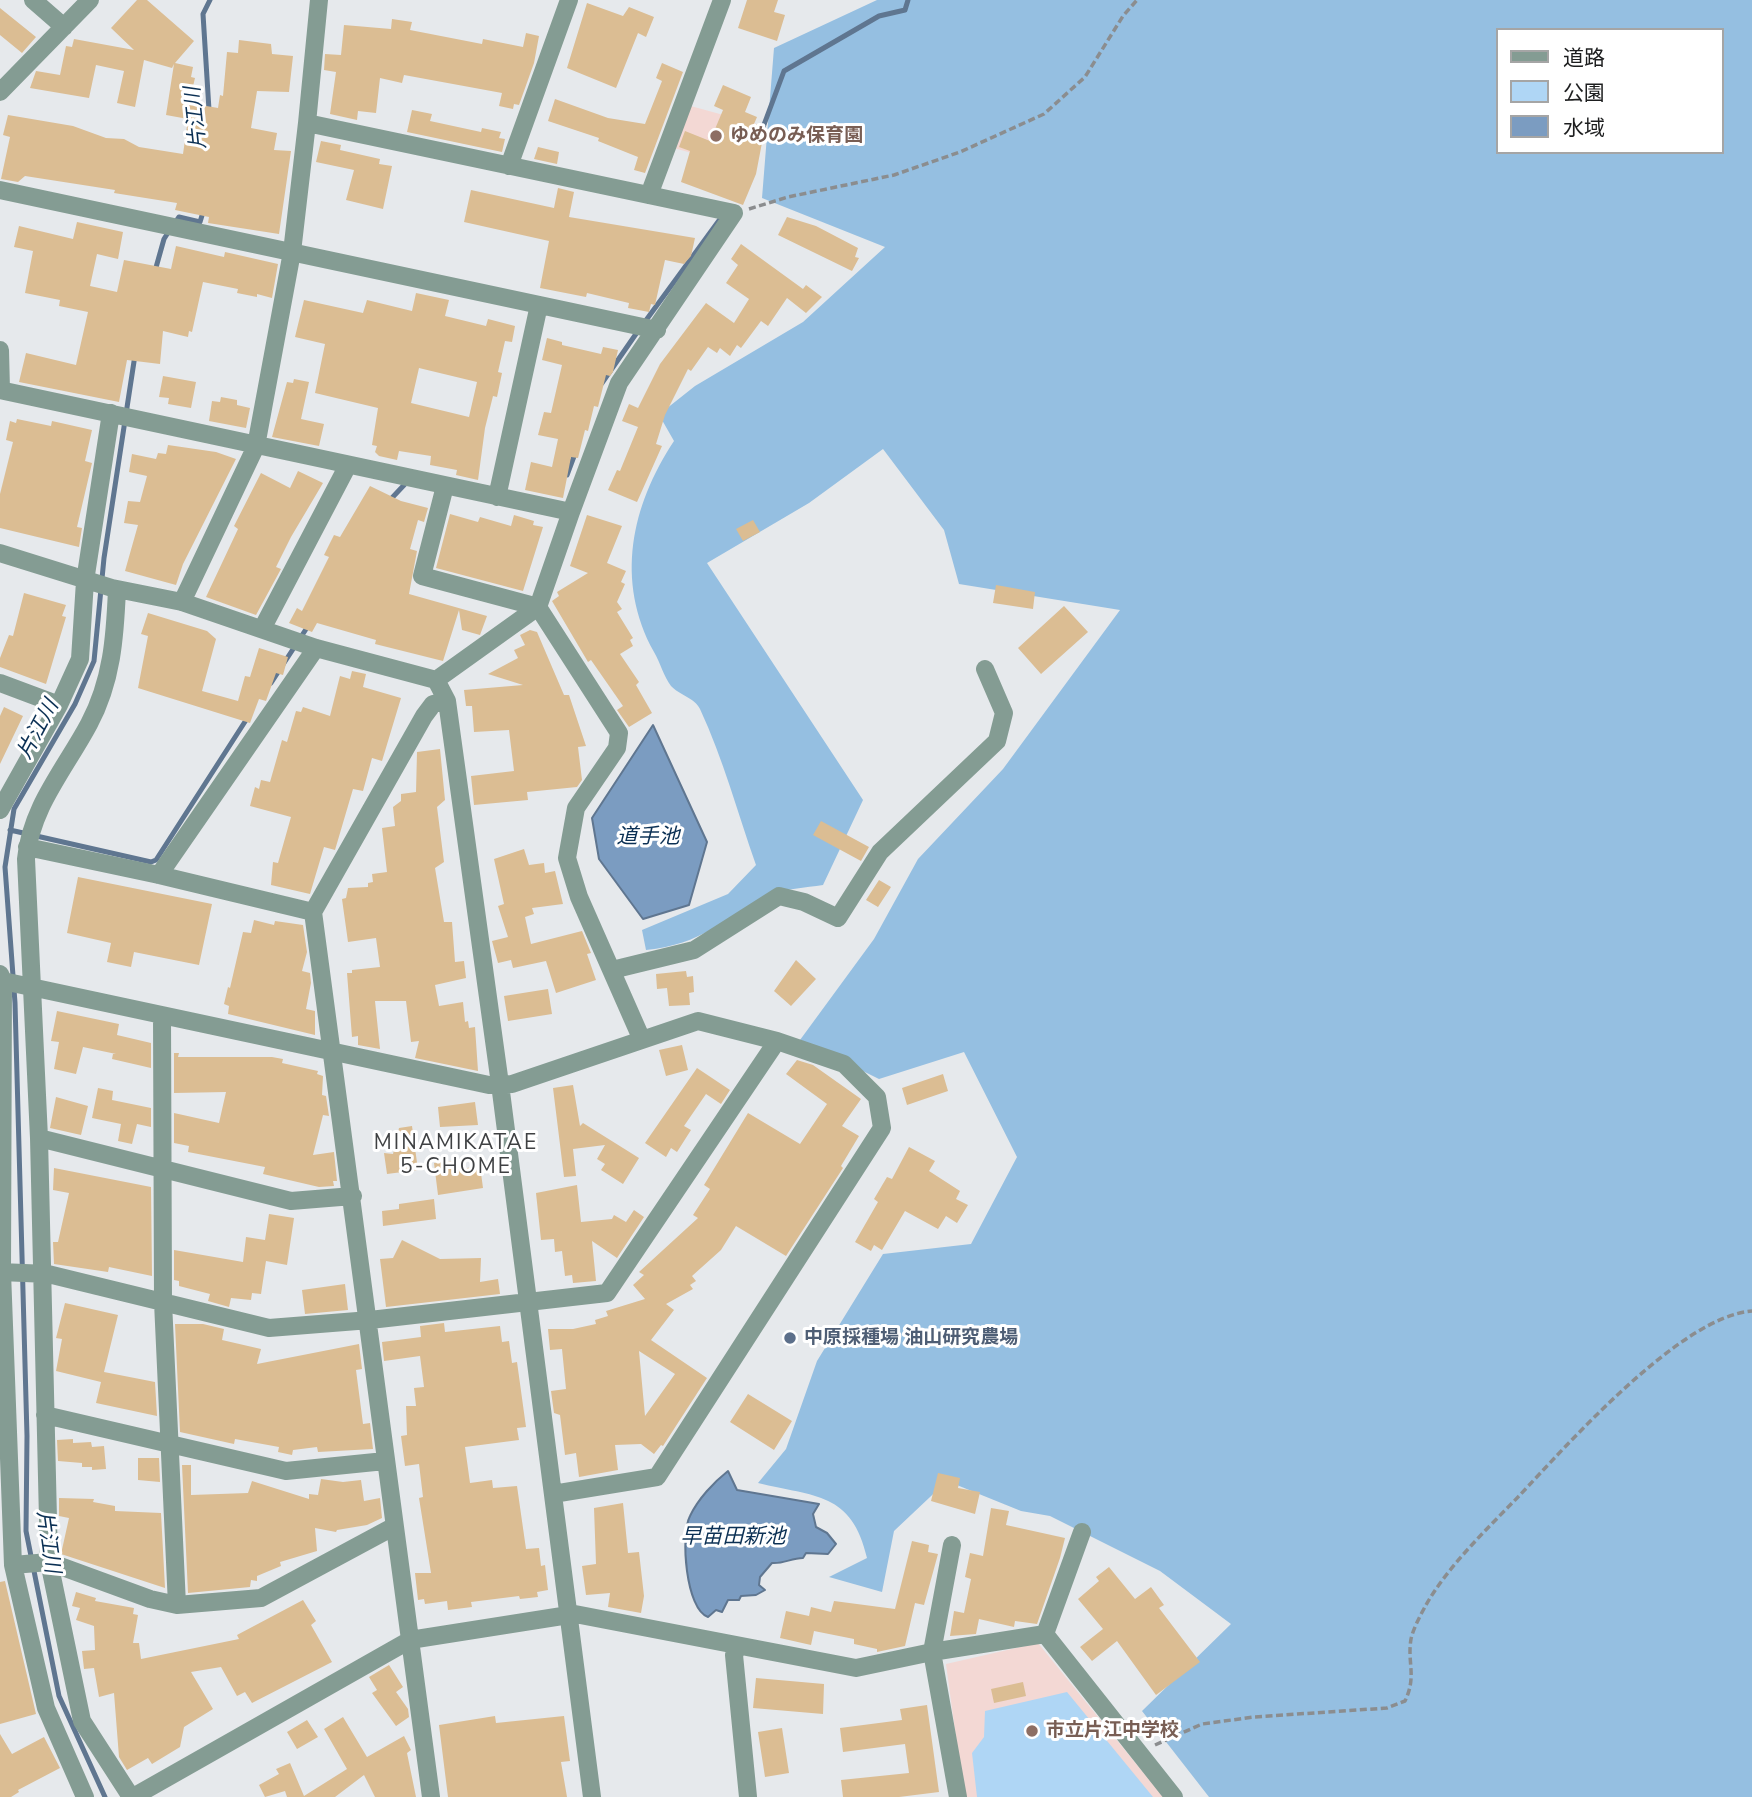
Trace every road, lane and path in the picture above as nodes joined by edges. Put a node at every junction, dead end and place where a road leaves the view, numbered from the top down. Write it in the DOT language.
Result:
graph roads {
  1 [pos="33,0"];
  2 [pos="90,0"];
  3 [pos="319,0"];
  4 [pos="569,0"];
  5 [pos="722,0"];
  6 [pos="1137,0"];
  7 [pos="64,27"];
  8 [pos="0,92"];
  9 [pos="307,123"];
  10 [pos="509,166"];
  11 [pos="0,190"];
  12 [pos="649,195"];
  13 [pos="726,212"];
  14 [pos="292,252"];
  15 [pos="539,305"];
  16 [pos="657,330"];
  17 [pos="0,350"];
  18 [pos="0,390"];
  19 [pos="111,413"];
  20 [pos="256,446"];
  21 [pos="348,465"];
  22 [pos="445,486"];
  23 [pos="499,489"];
  24 [pos="571,512"];
  25 [pos="0,553"];
  26 [pos="85,581"];
  27 [pos="115,589"];
  28 [pos="182,602"];
  29 [pos="538,607"];
  30 [pos="262,629"];
  31 [pos="304,644"];
  32 [pos="985,669"];
  33 [pos="436,680"];
  34 [pos="0,683"];
  35 [pos="446,701"];
  36 [pos="59,705"];
  37 [pos="0,810"];
  38 [pos="29,839"];
  39 [pos="159,875"];
  40 [pos="313,912"];
  41 [pos="612,970"];
  42 [pos="1,978"];
  43 [pos="32,988"];
  44 [pos="162,1015"];
  45 [pos="642,1040"];
  46 [pos="776,1041"];
  47 [pos="333,1052"];
  48 [pos="500,1084"];
  49 [pos="39,1138"];
  50 [pos="162,1168"];
  51 [pos="353,1196"];
  52 [pos="1,1272"];
  53 [pos="42,1274"];
  54 [pos="527,1301"];
  55 [pos="163,1302"];
  56 [pos="1752,1311"];
  57 [pos="370,1320"];
  58 [pos="5,1415"];
  59 [pos="45,1415"];
  60 [pos="167,1443"];
  61 [pos="385,1461"];
  62 [pos="553,1494"];
  63 [pos="393,1527"];
  64 [pos="1082,1532"];
  65 [pos="952,1545"];
  66 [pos="9,1561"];
  67 [pos="49,1562"];
  68 [pos="177,1605"];
  69 [pos="568,1615"];
  70 [pos="1045,1634"];
  71 [pos="410,1640"];
  72 [pos="738,1646"];
  73 [pos="932,1652"];
  74 [pos="1140,1751"];
  75 [pos="427,1795"];
  76 [pos="85,1797"];
  77 [pos="132,1797"];
  78 [pos="592,1797"];
  79 [pos="748,1797"];
  80 [pos="958,1797"];
  81 [pos="1174,1797"];
  1 -- 7 [label="street"];
  2 -- 7 [label="street"];
  3 -- 9 [label="street"];
  4 -- 10 [label="street"];
  5 -- 12 [label="street"];
  6 -- 13 [label="path"];
  7 -- 8 [label="street"];
  9 -- 10 [label="street"];
  9 -- 14 [label="street"];
  10 -- 12 [label="street"];
  11 -- 14 [label="street"];
  12 -- 13 [label="street"];
  13 -- 16 [label="street"];
  14 -- 15 [label="street"];
  14 -- 20 [label="street"];
  15 -- 16 [label="street"];
  15 -- 23 [label="street"];
  16 -- 24 [label="street"];
  17 -- 18 [label="street"];
  18 -- 19 [label="street"];
  19 -- 20 [label="street"];
  19 -- 26 [label="street"];
  20 -- 21 [label="street"];
  20 -- 28 [label="street"];
  21 -- 22 [label="street"];
  21 -- 30 [label="street"];
  22 -- 23 [label="street"];
  22 -- 29 [label="street"];
  23 -- 24 [label="street"];
  24 -- 29 [label="street"];
  25 -- 26 [label="street"];
  26 -- 27 [label="street"];
  26 -- 36 [label="street"];
  27 -- 28 [label="street"];
  27 -- 38 [label="street"];
  28 -- 30 [label="street"];
  29 -- 33 [label="street"];
  29 -- 41 [label="street"];
  30 -- 31 [label="street"];
  31 -- 33 [label="street"];
  31 -- 39 [label="street"];
  32 -- 41 [label="street"];
  33 -- 35 [label="street"];
  34 -- 36 [label="street"];
  35 -- 40 [label="street"];
  35 -- 48 [label="street"];
  36 -- 37 [label="street"];
  38 -- 39 [label="street"];
  38 -- 43 [label="street"];
  39 -- 40 [label="street"];
  40 -- 47 [label="street"];
  41 -- 45 [label="street"];
  42 -- 43 [label="street"];
  42 -- 52 [label="street"];
  43 -- 44 [label="street"];
  43 -- 49 [label="street"];
  44 -- 47 [label="street"];
  44 -- 50 [label="street"];
  45 -- 46 [label="street"];
  45 -- 48 [label="street"];
  46 -- 54 [label="street"];
  46 -- 62 [label="street"];
  47 -- 48 [label="street"];
  47 -- 51 [label="street"];
  48 -- 54 [label="street"];
  49 -- 50 [label="street"];
  49 -- 53 [label="street"];
  50 -- 51 [label="street"];
  50 -- 55 [label="street"];
  51 -- 57 [label="street"];
  52 -- 53 [label="street"];
  52 -- 58 [label="street"];
  53 -- 55 [label="street"];
  53 -- 59 [label="street"];
  54 -- 57 [label="street"];
  54 -- 62 [label="street"];
  55 -- 57 [label="street"];
  55 -- 60 [label="street"];
  56 -- 74 [label="path"];
  57 -- 61 [label="street"];
  58 -- 66 [label="street"];
  59 -- 60 [label="street"];
  59 -- 67 [label="street"];
  60 -- 61 [label="street"];
  60 -- 68 [label="street"];
  61 -- 63 [label="street"];
  62 -- 69 [label="street"];
  63 -- 68 [label="street"];
  63 -- 71 [label="street"];
  64 -- 70 [label="street"];
  65 -- 73 [label="street"];
  66 -- 67 [label="street"];
  66 -- 76 [label="street"];
  67 -- 68 [label="street"];
  67 -- 77 [label="street"];
  69 -- 71 [label="street"];
  69 -- 72 [label="street"];
  69 -- 78 [label="street"];
  70 -- 73 [label="street"];
  70 -- 74 [label="street"];
  71 -- 75 [label="street"];
  71 -- 77 [label="street"];
  72 -- 73 [label="street"];
  72 -- 79 [label="street"];
  73 -- 80 [label="street"];
  74 -- 81 [label="street"];
}
